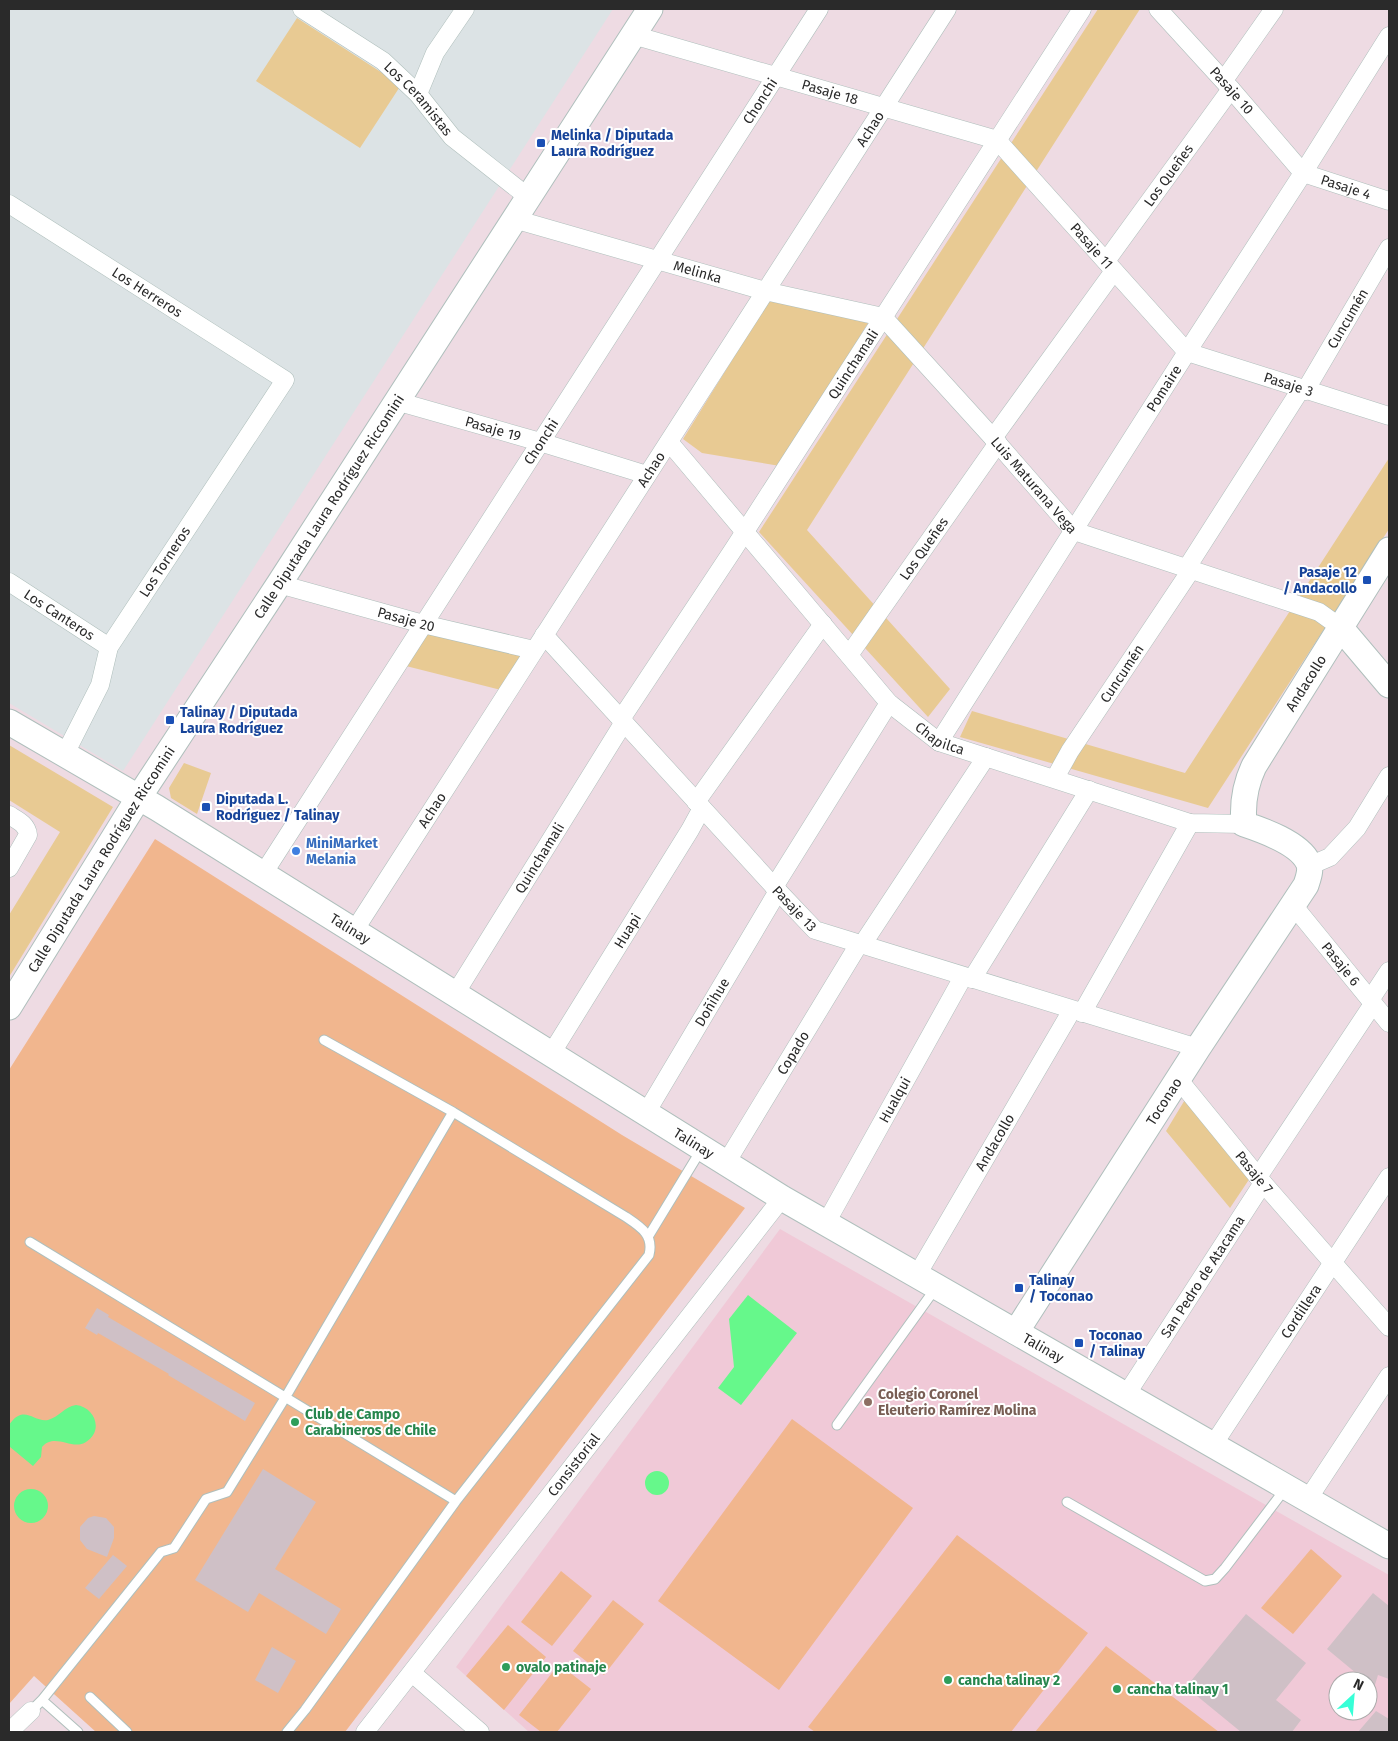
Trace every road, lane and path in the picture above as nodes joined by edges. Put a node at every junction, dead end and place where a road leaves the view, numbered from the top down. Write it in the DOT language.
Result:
graph roads {
  1 [pos="302,9"];
  2 [pos="465,9"];
  3 [pos="650,9"];
  4 [pos="819,9"];
  5 [pos="947,9"];
  6 [pos="1082,9"];
  7 [pos="1158,9"];
  8 [pos="1274,9"];
  9 [pos="633,35"];
  10 [pos="1389,36"];
  11 [pos="776,77"];
  12 [pos="1228,85"];
  13 [pos="418,94"];
  14 [pos="884,108"];
  15 [pos="997,140"];
  16 [pos="1303,173"];
  17 [pos="528,197"];
  18 [pos="1389,201"];
  19 [pos="9,204"];
  20 [pos="514,218"];
  21 [pos="1389,248"];
  22 [pos="656,261"];
  23 [pos="1110,266"];
  24 [pos="765,291"];
  25 [pos="883,317"];
  26 [pos="1187,352"];
  27 [pos="285,380"];
  28 [pos="1303,390"];
  29 [pos="396,401"];
  30 [pos="1389,416"];
  31 [pos="996,441"];
  32 [pos="540,442"];
  33 [pos="669,442"];
  34 [pos="647,475"];
  35 [pos="1074,531"];
  36 [pos="745,532"];
  37 [pos="1389,550"];
  38 [pos="1189,569"];
  39 [pos="9,582"];
  40 [pos="279,584"];
  41 [pos="423,624"];
  42 [pos="823,624"];
  43 [pos="1340,627"];
  44 [pos="544,635"];
  45 [pos="109,647"];
  46 [pos="534,650"];
  47 [pos="849,655"];
  48 [pos="1389,684"];
  49 [pos="890,703"];
  50 [pos="622,720"];
  51 [pos="9,722"];
  52 [pos="939,742"];
  53 [pos="65,754"];
  54 [pos="986,757"];
  55 [pos="1389,776"];
  56 [pos="1054,778"];
  57 [pos="1089,790"];
  58 [pos="139,797"];
  59 [pos="699,805"];
  60 [pos="9,815"];
  61 [pos="1190,823"];
  62 [pos="1244,824"];
  63 [pos="9,868"];
  64 [pos="1309,869"];
  65 [pos="263,874"];
  66 [pos="776,889"];
  67 [pos="1293,905"];
  68 [pos="354,931"];
  69 [pos="860,944"];
  70 [pos="1389,971"];
  71 [pos="968,978"];
  72 [pos="455,994"];
  73 [pos="1371,1002"];
  74 [pos="9,1007"];
  75 [pos="1077,1011"];
  76 [pos="1389,1023"];
  77 [pos="324,1040"];
  78 [pos="1198,1048"];
  79 [pos="551,1054"];
  80 [pos="1179,1080"];
  81 [pos="453,1112"];
  82 [pos="646,1113"];
  83 [pos="702,1148"];
  84 [pos="726,1163"];
  85 [pos="1389,1177"];
  86 [pos="1261,1180"];
  87 [pos="782,1198"];
  88 [pos="826,1223"];
  89 [pos="648,1237"];
  90 [pos="30,1242"];
  91 [pos="1333,1263"];
  92 [pos="927,1281"];
  93 [pos="1389,1327"];
  94 [pos="1016,1332"];
  95 [pos="1389,1376"];
  96 [pos="1126,1395"];
  97 [pos="285,1398"];
  98 [pos="837,1425"];
  99 [pos="1213,1445"];
  100 [pos="1284,1486"];
  101 [pos="1308,1499"];
  102 [pos="456,1501"];
  103 [pos="1067,1502"];
  104 [pos="1389,1546"];
  105 [pos="412,1673"];
  106 [pos="90,1697"];
  107 [pos="36,1705"];
  108 [pos="9,1732"];
  109 [pos="78,1732"];
  110 [pos="127,1732"];
  111 [pos="287,1732"];
  112 [pos="365,1732"];
  113 [pos="480,1732"];
  1 -- 13 [label="street, Los Ceramistas"];
  2 -- 13 [label="street"];
  3 -- 9 [label="street, Calle Diputada Laura Rodríguez Riccomini"];
  4 -- 11 [label="street, Chonchi"];
  5 -- 14 [label="street, Achao"];
  6 -- 15 [label="street, Quinchamali"];
  7 -- 12 [label="street, Pasaje 10"];
  8 -- 12 [label="street, Los Queñes"];
  9 -- 11 [label="street, Pasaje 18"];
  9 -- 17 [label="street, Calle Diputada Laura Rodríguez Riccomini"];
  10 -- 16 [label="street, Pomaire"];
  11 -- 14 [label="street, Pasaje 18"];
  11 -- 22 [label="street, Chonchi"];
  12 -- 16 [label="street, Pasaje 10"];
  12 -- 23 [label="street, Los Queñes"];
  13 -- 17 [label="street, Los Ceramistas"];
  14 -- 15 [label="street, Pasaje 18"];
  14 -- 24 [label="street, Achao"];
  15 -- 23 [label="street, Pasaje 11"];
  15 -- 25 [label="street, Quinchamali"];
  16 -- 18 [label="street, Pasaje 4"];
  16 -- 26 [label="street, Pomaire"];
  17 -- 20 [label="street, Calle Diputada Laura Rodríguez Riccomini"];
  19 -- 27 [label="street, Los Herreros"];
  20 -- 22 [label="street, Melinka"];
  20 -- 29 [label="street, Calle Diputada Laura Rodríguez Riccomini"];
  21 -- 28 [label="street, Cuncumén"];
  22 -- 24 [label="street, Melinka"];
  22 -- 32 [label="street, Chonchi"];
  23 -- 26 [label="street, Pasaje 11"];
  23 -- 31 [label="street, Los Queñes"];
  24 -- 25 [label="street, Melinka"];
  24 -- 33 [label="street, Achao"];
  25 -- 31 [label="street, Luis Maturana Vega"];
  25 -- 36 [label="street, Quinchamali"];
  26 -- 28 [label="street, Pasaje 3"];
  26 -- 35 [label="street, Pomaire"];
  27 -- 45 [label="street, Los Torneros"];
  28 -- 30 [label="street, Pasaje 3"];
  28 -- 38 [label="street, Cuncumén"];
  29 -- 32 [label="street, Pasaje 19"];
  29 -- 40 [label="street, Calle Diputada Laura Rodríguez Riccomini"];
  31 -- 35 [label="street, Luis Maturana Vega"];
  31 -- 47 [label="street, Los Queñes"];
  32 -- 34 [label="street, Pasaje 19"];
  32 -- 41 [label="street, Chonchi"];
  33 -- 34 [label="street, Achao"];
  33 -- 36 [label="street, Chapilca"];
  34 -- 44 [label="street, Achao"];
  35 -- 38 [label="street, Luis Maturana Vega"];
  35 -- 52 [label="street, Pomaire"];
  36 -- 42 [label="street, Chapilca"];
  36 -- 50 [label="street, Quinchamali"];
  37 -- 43 [label="street, Andacollo"];
  38 -- 43 [label="street, Luis Maturana Vega"];
  38 -- 56 [label="street, Cuncumén"];
  39 -- 45 [label="street, Los Canteros"];
  40 -- 41 [label="street, Pasaje 20"];
  40 -- 58 [label="street, Calle Diputada Laura Rodríguez Riccomini"];
  41 -- 46 [label="street, Pasaje 20"];
  41 -- 65 [label="street, Chonchi"];
  42 -- 47 [label="street, Chapilca"];
  42 -- 59 [label="street, Huapi"];
  43 -- 48 [label="street"];
  43 -- 62 [label="street, Andacollo"];
  44 -- 46 [label="street, Achao"];
  44 -- 50 [label="street, Pasaje 13"];
  45 -- 53 [label="street, Los Torneros"];
  46 -- 68 [label="street, Achao"];
  47 -- 49 [label="street, Chapilca"];
  49 -- 52 [label="street, Chapilca"];
  49 -- 66 [label="street, Doñihue"];
  50 -- 59 [label="street, Pasaje 13"];
  50 -- 72 [label="street, Quinchamali"];
  51 -- 53 [label="street, Talinay"];
  52 -- 54 [label="street, Chapilca"];
  53 -- 58 [label="street, Talinay"];
  54 -- 56 [label="street, Chapilca"];
  54 -- 69 [label="street, Copado"];
  55 -- 64 [label="street"];
  56 -- 57 [label="street, Chapilca"];
  57 -- 61 [label="street, Chapilca"];
  57 -- 71 [label="street, Hualqui"];
  58 -- 65 [label="street, Talinay"];
  58 -- 74 [label="street, Calle Diputada Laura Rodríguez Riccomini"];
  59 -- 66 [label="street, Pasaje 13"];
  59 -- 79 [label="street, Huapi"];
  60 -- 63 [label="street"];
  61 -- 62 [label="street, Chapilca"];
  61 -- 75 [label="street, Andacollo"];
  62 -- 64 [label="street, Chapilca"];
  64 -- 67 [label="street, Toconao"];
  65 -- 68 [label="street, Talinay"];
  66 -- 69 [label="street, Pasaje 13"];
  66 -- 82 [label="street, Doñihue"];
  67 -- 73 [label="street, Pasaje 6"];
  67 -- 78 [label="street, Toconao"];
  68 -- 72 [label="street, Talinay"];
  69 -- 71 [label="street, Pasaje 13"];
  69 -- 84 [label="street, Copado"];
  70 -- 73 [label="street, San Pedro de Atacama"];
  71 -- 75 [label="street, Pasaje 13"];
  71 -- 88 [label="street, Hualqui"];
  72 -- 79 [label="street, Talinay"];
  73 -- 76 [label="street, Pasaje 6"];
  73 -- 86 [label="street, San Pedro de Atacama"];
  75 -- 78 [label="street, Pasaje 13"];
  75 -- 92 [label="street, Andacollo"];
  77 -- 81 [label="lane"];
  78 -- 80 [label="street, Toconao"];
  79 -- 82 [label="street, Talinay"];
  80 -- 86 [label="street, Pasaje 7"];
  80 -- 94 [label="street, Toconao"];
  81 -- 89 [label="lane"];
  81 -- 97 [label="lane"];
  82 -- 83 [label="street, Talinay"];
  83 -- 84 [label="street, Talinay"];
  83 -- 89 [label="lane"];
  84 -- 87 [label="street, Talinay"];
  85 -- 91 [label="street, Cordillera"];
  86 -- 91 [label="street, Pasaje 7"];
  86 -- 96 [label="street, San Pedro de Atacama"];
  87 -- 88 [label="street, Talinay"];
  87 -- 105 [label="street, Consistorial"];
  88 -- 92 [label="street, Talinay"];
  89 -- 102 [label="lane"];
  90 -- 97 [label="lane"];
  91 -- 93 [label="street, Pasaje 7"];
  91 -- 99 [label="street, Cordillera"];
  92 -- 94 [label="street, Talinay"];
  92 -- 98 [label="lane"];
  94 -- 96 [label="street, Talinay"];
  95 -- 101 [label="street"];
  96 -- 99 [label="street, Talinay"];
  97 -- 102 [label="lane"];
  97 -- 107 [label="lane"];
  99 -- 100 [label="street, Talinay"];
  100 -- 101 [label="street, Talinay"];
  100 -- 103 [label="lane"];
  101 -- 104 [label="street, Talinay"];
  102 -- 111 [label="lane"];
  105 -- 112 [label="street, Consistorial"];
  105 -- 113 [label="street"];
  106 -- 110 [label="lane"];
  107 -- 108 [label="street"];
  107 -- 109 [label="lane"];
}
